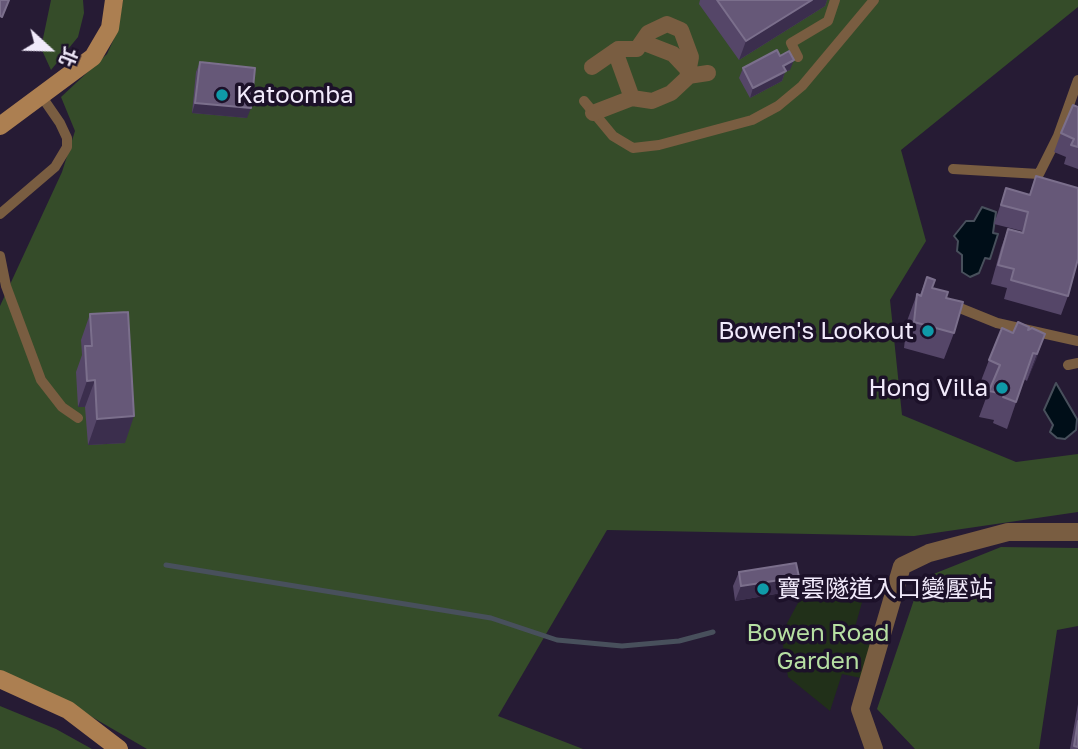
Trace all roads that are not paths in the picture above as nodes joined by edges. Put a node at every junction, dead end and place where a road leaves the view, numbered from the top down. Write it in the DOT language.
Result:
graph roads {
  1 [pos="114,0"];
  2 [pos="835,0"];
  3 [pos="874,0"];
  4 [pos="642,42"];
  5 [pos="615,51"];
  6 [pos="798,57"];
  7 [pos="592,67"];
  8 [pos="688,73"];
  9 [pos="708,74"];
  10 [pos="1078,80"];
  11 [pos="40,94"];
  12 [pos="632,98"];
  13 [pos="589,107"];
  14 [pos="0,127"];
  15 [pos="953,169"];
  16 [pos="0,214"];
  17 [pos="0,256"];
  18 [pos="936,299"];
  19 [pos="1078,341"];
  20 [pos="78,418"];
  21 [pos="1078,532"];
  22 [pos="0,679"];
  23 [pos="865,726"];
  24 [pos="119,749"];
  25 [pos="874,749"];
  26 [pos="889,749"];
  1 -- 11 [label="main road"];
  2 -- 6 [label="lane"];
  3 -- 13 [label="lane"];
  4 -- 5 [label="street"];
  4 -- 8 [label="street"];
  4 -- 8 [label="street"];
  5 -- 7 [label="street"];
  5 -- 12 [label="street"];
  8 -- 9 [label="street"];
  8 -- 12 [label="street"];
  10 -- 15 [label="lane"];
  11 -- 14 [label="main road"];
  11 -- 16 [label="lane"];
  12 -- 13 [label="street"];
  17 -- 20 [label="lane"];
  18 -- 19 [label="lane"];
  21 -- 23 [label="street"];
  22 -- 24 [label="main road"];
  23 -- 25 [label="street"];
  23 -- 26 [label="street"];
}
